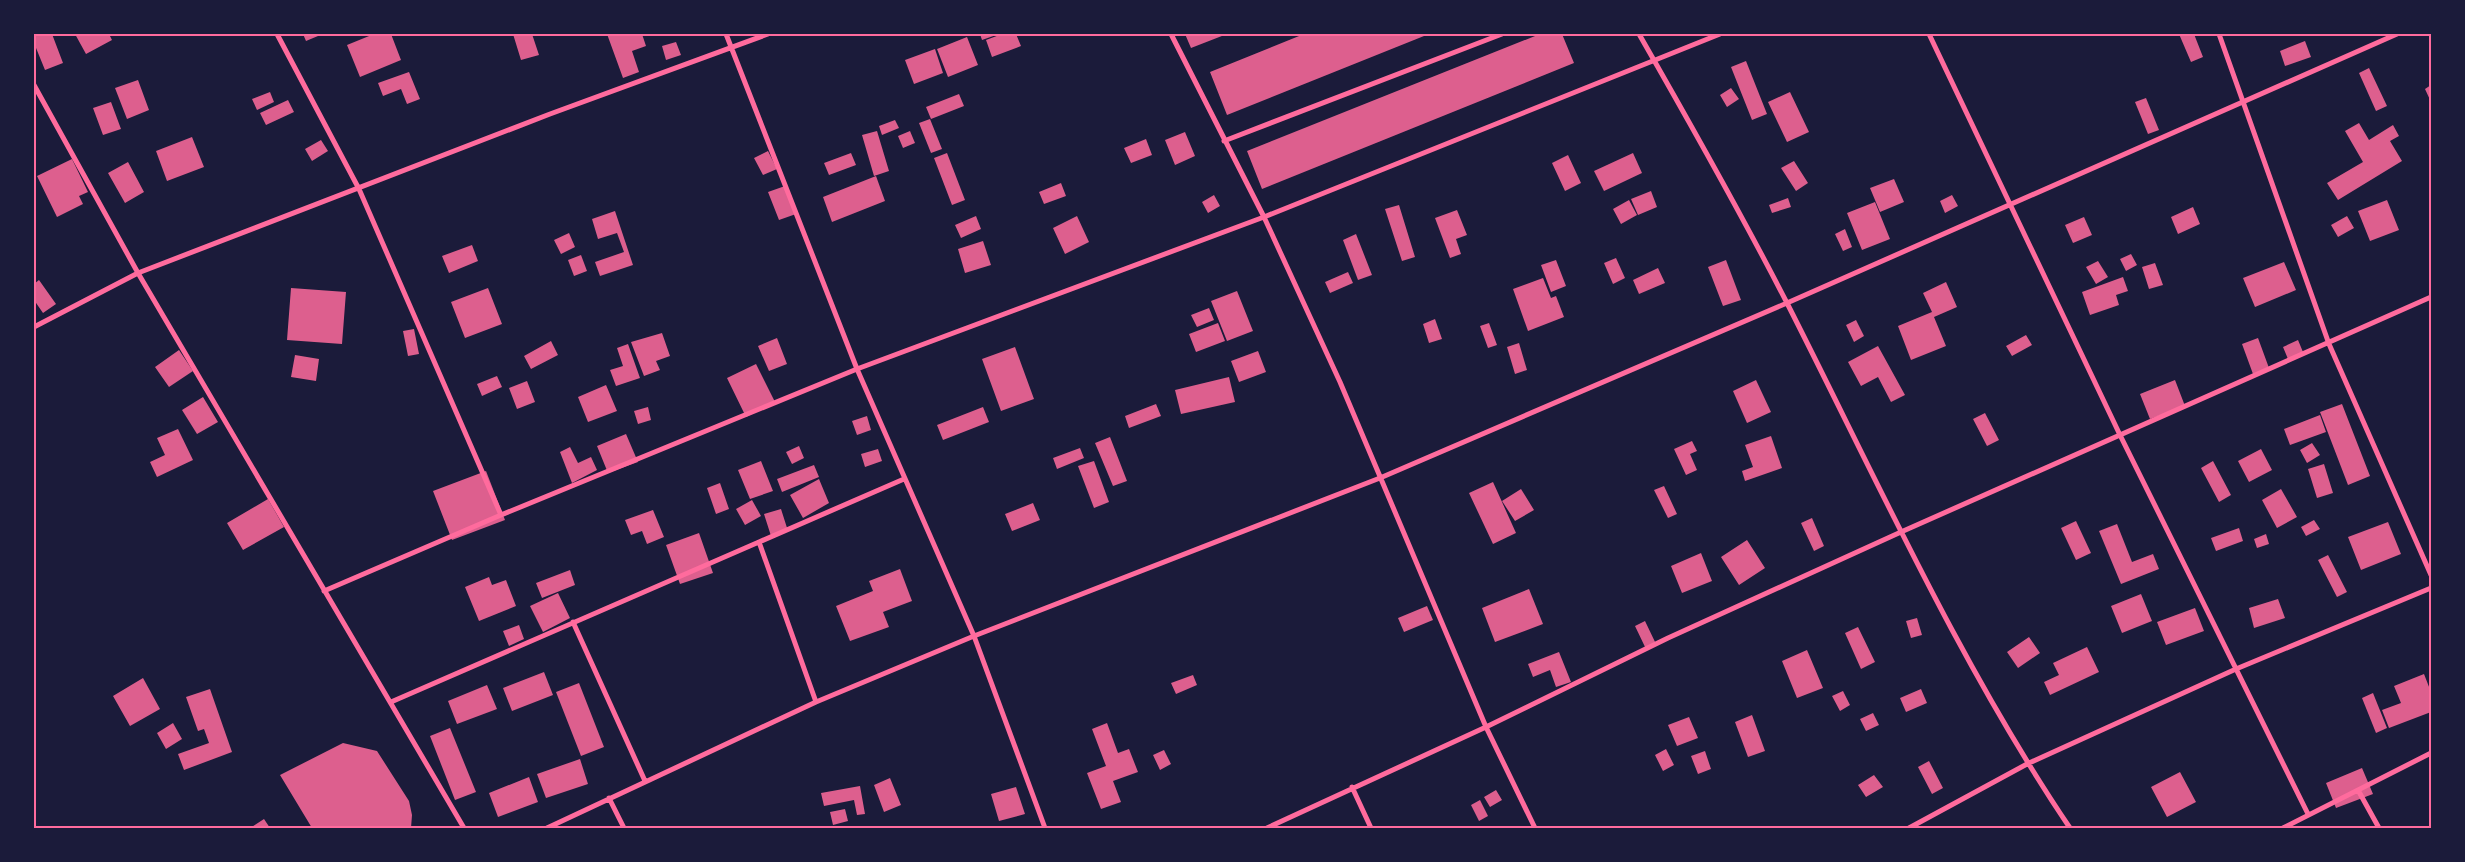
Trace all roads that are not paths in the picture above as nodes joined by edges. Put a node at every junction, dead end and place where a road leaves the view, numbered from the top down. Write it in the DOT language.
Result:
graph roads {
  1 [pos="277,34"];
  2 [pos="726,34"];
  3 [pos="768,34"];
  4 [pos="1171,34"];
  5 [pos="1502,34"];
  6 [pos="1639,34"];
  7 [pos="1720,34"];
  8 [pos="1929,34"];
  9 [pos="2219,34"];
  10 [pos="2397,34"];
  11 [pos="732,48"];
  12 [pos="1655,61"];
  13 [pos="34,85"];
  14 [pos="2245,102"];
  15 [pos="1224,141"];
  16 [pos="359,190"];
  17 [pos="2010,203"];
  18 [pos="1264,218"];
  19 [pos="138,273"];
  20 [pos="2431,297"];
  21 [pos="1787,303"];
  22 [pos="34,327"];
  23 [pos="2329,344"];
  24 [pos="857,369"];
  25 [pos="2120,435"];
  26 [pos="1380,478"];
  27 [pos="904,479"];
  28 [pos="501,514"];
  29 [pos="1901,532"];
  30 [pos="759,542"];
  31 [pos="2431,575"];
  32 [pos="2431,588"];
  33 [pos="324,591"];
  34 [pos="573,622"];
  35 [pos="974,636"];
  36 [pos="2236,669"];
  37 [pos="391,702"];
  38 [pos="816,702"];
  39 [pos="1486,727"];
  40 [pos="2431,753"];
  41 [pos="2027,764"];
  42 [pos="645,780"];
  43 [pos="1352,787"];
  44 [pos="2358,790"];
  45 [pos="609,798"];
  46 [pos="2308,814"];
  47 [pos="464,828"];
  48 [pos="547,828"];
  49 [pos="624,828"];
  50 [pos="1045,828"];
  51 [pos="1267,828"];
  52 [pos="1371,828"];
  53 [pos="1535,828"];
  54 [pos="1909,828"];
  55 [pos="2070,828"];
  56 [pos="2283,828"];
  57 [pos="2379,828"];
  1 -- 16 [label="street"];
  2 -- 11 [label="street"];
  3 -- 11 [label="street"];
  4 -- 15 [label="street"];
  5 -- 15 [label="street"];
  6 -- 12 [label="street"];
  7 -- 12 [label="street"];
  8 -- 17 [label="street"];
  9 -- 14 [label="street"];
  10 -- 14 [label="street"];
  11 -- 16 [label="street"];
  11 -- 24 [label="street"];
  12 -- 18 [label="street"];
  12 -- 21 [label="street"];
  13 -- 19 [label="street"];
  14 -- 17 [label="street"];
  14 -- 23 [label="street"];
  15 -- 18 [label="street"];
  16 -- 19 [label="street"];
  16 -- 28 [label="street"];
  17 -- 21 [label="street"];
  17 -- 25 [label="street"];
  18 -- 24 [label="street"];
  18 -- 26 [label="street"];
  19 -- 22 [label="street"];
  19 -- 33 [label="street"];
  20 -- 23 [label="street"];
  21 -- 26 [label="street"];
  21 -- 29 [label="street"];
  23 -- 25 [label="street"];
  23 -- 31 [label="street"];
  24 -- 27 [label="street"];
  24 -- 28 [label="street"];
  25 -- 29 [label="street"];
  25 -- 36 [label="street"];
  26 -- 35 [label="street"];
  26 -- 39 [label="street"];
  27 -- 30 [label="street"];
  27 -- 35 [label="street"];
  28 -- 33 [label="street"];
  29 -- 39 [label="street"];
  29 -- 41 [label="street"];
  30 -- 34 [label="street"];
  30 -- 38 [label="street"];
  32 -- 36 [label="street"];
  33 -- 37 [label="street"];
  34 -- 37 [label="street"];
  34 -- 42 [label="street"];
  35 -- 38 [label="street"];
  35 -- 50 [label="street"];
  36 -- 41 [label="street"];
  36 -- 46 [label="street"];
  37 -- 47 [label="street"];
  38 -- 42 [label="street"];
  39 -- 43 [label="street"];
  39 -- 53 [label="street"];
  40 -- 44 [label="street"];
  41 -- 54 [label="street"];
  41 -- 55 [label="street"];
  42 -- 45 [label="street"];
  43 -- 51 [label="street"];
  43 -- 52 [label="street"];
  44 -- 46 [label="street"];
  44 -- 57 [label="street"];
  45 -- 48 [label="street"];
  45 -- 49 [label="street"];
  46 -- 56 [label="street"];
}
